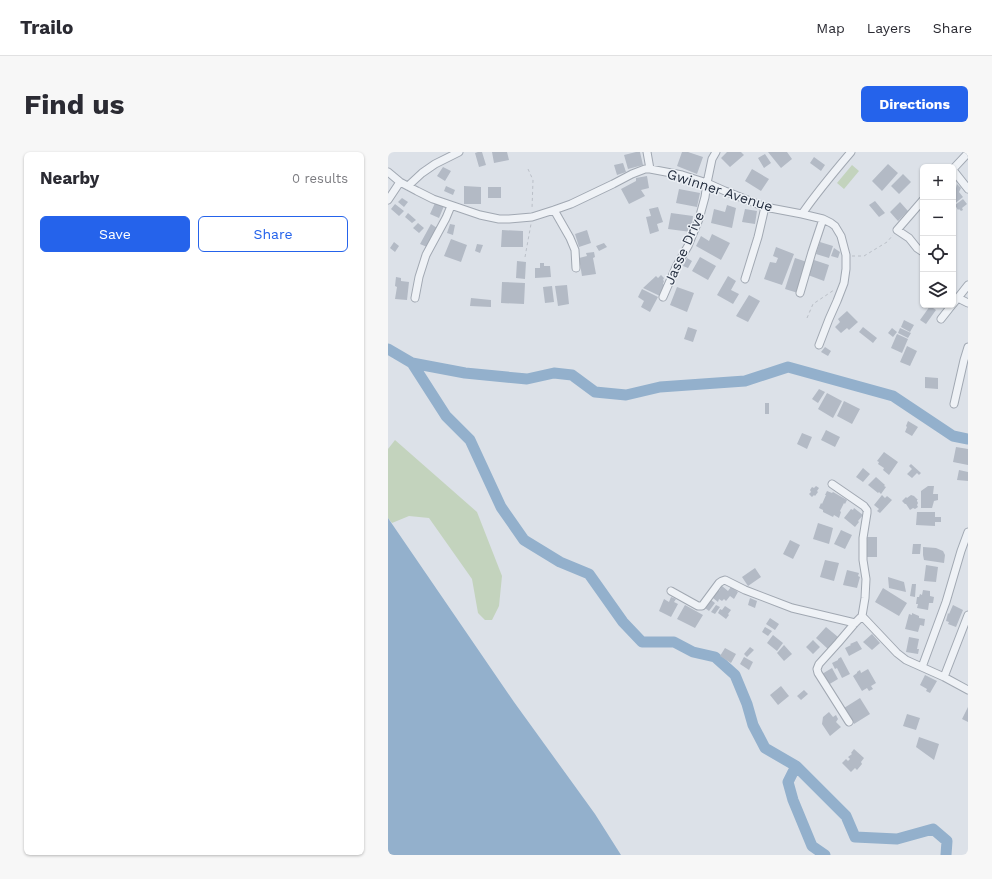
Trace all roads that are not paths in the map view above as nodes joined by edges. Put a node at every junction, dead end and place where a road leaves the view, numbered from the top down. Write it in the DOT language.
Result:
graph roads {
  1 [pos="458,152"];
  2 [pos="647,152"];
  3 [pos="716,152"];
  4 [pos="851,152"];
  5 [pos="968,154"];
  6 [pos="956,167"];
  7 [pos="650,169"];
  8 [pos="388,172"];
  9 [pos="956,174"];
  10 [pos="400,182"];
  11 [pos="707,183"];
  12 [pos="408,186"];
  13 [pos="968,189"];
  14 [pos="388,200"];
  15 [pos="920,203"];
  16 [pos="451,206"];
  17 [pos="764,207"];
  18 [pos="554,210"];
  19 [pos="802,214"];
  20 [pos="823,219"];
  21 [pos="920,250"];
  22 [pos="576,268"];
  23 [pos="745,279"];
  24 [pos="968,285"];
  25 [pos="800,293"];
  26 [pos="663,297"];
  27 [pos="415,298"];
  28 [pos="956,300"];
  29 [pos="956,302"];
  30 [pos="968,303"];
  31 [pos="949,308"];
  32 [pos="941,319"];
  33 [pos="819,345"];
  34 [pos="968,347"];
  35 [pos="954,404"];
  36 [pos="832,484"];
  37 [pos="968,532"];
  38 [pos="671,591"];
  39 [pos="968,615"];
  40 [pos="862,616"];
  41 [pos="855,623"];
  42 [pos="922,667"];
  43 [pos="944,677"];
  44 [pos="968,690"];
  45 [pos="849,722"];
  1 -- 12 [label="street"];
  2 -- 7 [label="street"];
  3 -- 11 [label="street, Jasse Drive"];
  4 -- 19 [label="street"];
  5 -- 6 [label="street"];
  7 -- 11 [label="street, Gwinner Avenue"];
  7 -- 18 [label="street, Gwinner Avenue"];
  8 -- 10 [label="street, Gwinner Avenue"];
  9 -- 13 [label="street"];
  10 -- 12 [label="street, Gwinner Avenue"];
  10 -- 14 [label="street"];
  11 -- 17 [label="street, Gwinner Avenue"];
  11 -- 26 [label="street, Jasse Drive"];
  12 -- 16 [label="street, Gwinner Avenue"];
  15 -- 21 [label="street"];
  16 -- 18 [label="street, Gwinner Avenue"];
  16 -- 27 [label="street"];
  17 -- 19 [label="street, Gwinner Avenue"];
  17 -- 23 [label="street"];
  18 -- 22 [label="street"];
  19 -- 20 [label="street, Gwinner Avenue"];
  20 -- 25 [label="street"];
  20 -- 33 [label="street, Gwinner Avenue"];
  24 -- 28 [label="street"];
  29 -- 30 [label="street"];
  31 -- 32 [label="street"];
  34 -- 35 [label="street"];
  36 -- 40 [label="street"];
  37 -- 42 [label="street"];
  38 -- 41 [label="street"];
  39 -- 43 [label="street"];
  40 -- 41 [label="street"];
  40 -- 42 [label="street"];
  41 -- 45 [label="street"];
  42 -- 43 [label="street"];
  43 -- 44 [label="street"];
}
